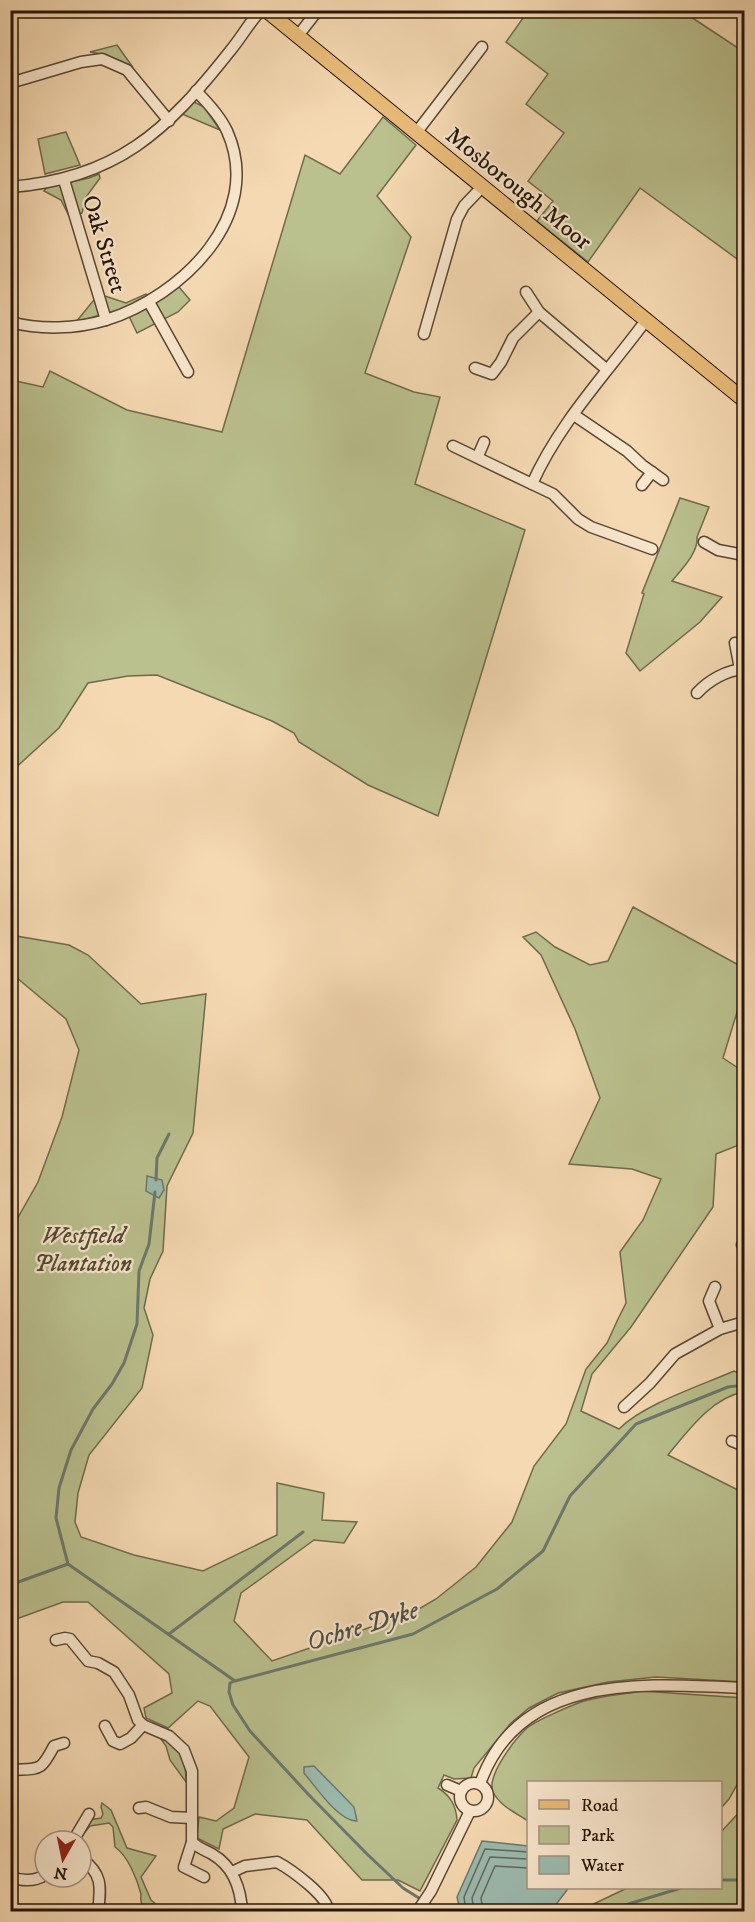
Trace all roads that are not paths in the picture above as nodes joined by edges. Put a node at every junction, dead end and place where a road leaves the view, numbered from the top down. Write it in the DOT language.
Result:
graph roads {
  1 [pos="261,10"];
  2 [pos="266,10"];
  3 [pos="318,10"];
  4 [pos="297,37"];
  5 [pos="482,47"];
  6 [pos="10,83"];
  7 [pos="196,91"];
  8 [pos="169,121"];
  9 [pos="416,133"];
  10 [pos="64,180"];
  11 [pos="10,187"];
  12 [pos="482,188"];
  13 [pos="526,292"];
  14 [pos="149,302"];
  15 [pos="539,312"];
  16 [pos="647,319"];
  17 [pos="106,320"];
  18 [pos="10,322"];
  19 [pos="424,334"];
  20 [pos="475,368"];
  21 [pos="606,369"];
  22 [pos="188,372"];
  23 [pos="744,400"];
  24 [pos="574,415"];
  25 [pos="484,442"];
  26 [pos="453,446"];
  27 [pos="478,456"];
  28 [pos="652,472"];
  29 [pos="663,480"];
  30 [pos="532,484"];
  31 [pos="642,484"];
  32 [pos="704,542"];
  33 [pos="652,549"];
  34 [pos="744,555"];
  35 [pos="735,643"];
  36 [pos="742,669"];
  37 [pos="697,693"];
  38 [pos="715,1287"];
  39 [pos="744,1323"];
  40 [pos="720,1329"];
  41 [pos="624,1407"];
  42 [pos="732,1441"];
  43 [pos="744,1446"];
  44 [pos="56,1640"];
  45 [pos="744,1688"];
  46 [pos="143,1725"];
  47 [pos="105,1726"];
  48 [pos="64,1743"];
  49 [pos="10,1770"];
  50 [pos="480,1784"];
  51 [pos="447,1785"];
  52 [pos="461,1791"];
  53 [pos="140,1808"];
  54 [pos="470,1811"];
  55 [pos="89,1814"];
  56 [pos="192,1818"];
  57 [pos="80,1829"];
  58 [pos="192,1842"];
  59 [pos="93,1868"];
  60 [pos="232,1872"];
  61 [pos="204,1876"];
  62 [pos="10,1877"];
  63 [pos="33,1879"];
  64 [pos="98,1911"];
  65 [pos="242,1911"];
  66 [pos="328,1911"];
  67 [pos="417,1911"];
  1 -- 7 [label="street"];
  2 -- 4 [label="main road, Mosborough Moor"];
  3 -- 4 [label="street"];
  4 -- 9 [label="main road, Mosborough Moor"];
  5 -- 9 [label="street"];
  6 -- 8 [label="street"];
  7 -- 8 [label="street"];
  7 -- 14 [label="street"];
  8 -- 10 [label="street"];
  9 -- 12 [label="main road, Mosborough Moor"];
  10 -- 11 [label="street"];
  10 -- 17 [label="street, Oak Street"];
  12 -- 16 [label="main road, Mosborough Moor"];
  12 -- 19 [label="street"];
  13 -- 15 [label="street"];
  14 -- 17 [label="street"];
  14 -- 22 [label="street"];
  15 -- 20 [label="street"];
  15 -- 21 [label="street"];
  16 -- 21 [label="street"];
  16 -- 23 [label="main road, Mosborough Moor"];
  17 -- 18 [label="street"];
  21 -- 24 [label="street"];
  24 -- 28 [label="street"];
  24 -- 30 [label="street"];
  25 -- 27 [label="street"];
  26 -- 27 [label="street"];
  27 -- 30 [label="street"];
  28 -- 29 [label="street"];
  28 -- 31 [label="street"];
  30 -- 33 [label="street"];
  32 -- 34 [label="street"];
  35 -- 36 [label="street"];
  36 -- 37 [label="street"];
  38 -- 40 [label="street"];
  39 -- 40 [label="street"];
  40 -- 41 [label="street"];
  42 -- 43 [label="street"];
  44 -- 46 [label="street"];
  45 -- 50 [label="street"];
  46 -- 47 [label="street"];
  46 -- 56 [label="street"];
  48 -- 49 [label="street"];
  50 -- 52 [label="street"];
  50 -- 54 [label="street"];
  51 -- 52 [label="street"];
  52 -- 54 [label="street"];
  53 -- 56 [label="street"];
  54 -- 67 [label="street"];
  55 -- 57 [label="street"];
  56 -- 58 [label="street"];
  58 -- 60 [label="street"];
  58 -- 61 [label="street"];
  59 -- 64 [label="street"];
  60 -- 65 [label="street"];
  60 -- 66 [label="street"];
  62 -- 63 [label="street"];
}
